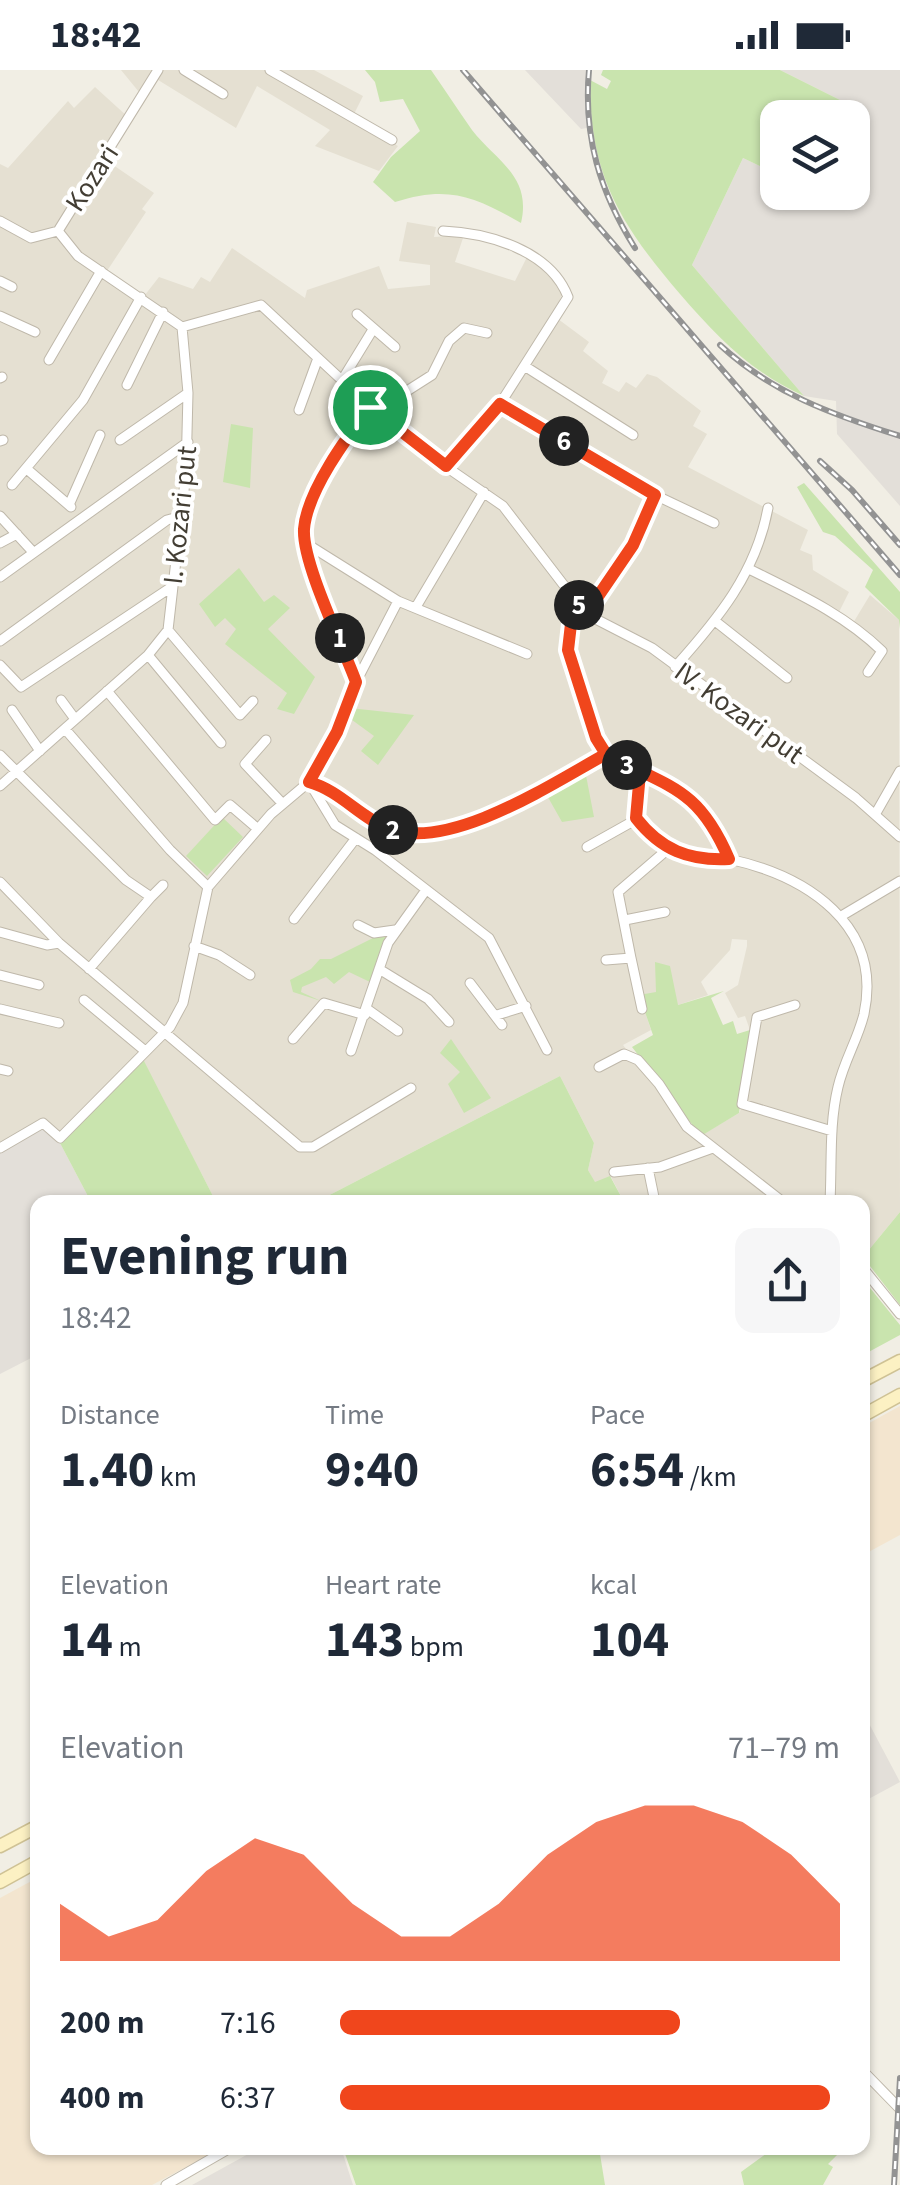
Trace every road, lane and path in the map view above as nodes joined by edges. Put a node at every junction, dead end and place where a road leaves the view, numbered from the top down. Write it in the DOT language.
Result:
graph roads {
  1 [pos="158,70"];
  2 [pos="184,70"];
  3 [pos="270,70"];
  4 [pos="222,94"];
  5 [pos="392,140"];
  6 [pos="0,221"];
  7 [pos="58,231"];
  8 [pos="442,231"];
  9 [pos="101,271"];
  10 [pos="0,281"];
  11 [pos="12,287"];
  12 [pos="142,298"];
  13 [pos="162,312"];
  14 [pos="357,314"];
  15 [pos="0,316"];
  16 [pos="182,327"];
  17 [pos="372,331"];
  18 [pos="35,332"];
  19 [pos="487,332"];
  20 [pos="395,348"];
  21 [pos="318,358"];
  22 [pos="49,360"];
  23 [pos="526,367"];
  24 [pos="342,380"];
  25 [pos="126,385"];
  26 [pos="188,394"];
  27 [pos="500,404"];
  28 [pos="372,409"];
  29 [pos="299,410"];
  30 [pos="100,435"];
  31 [pos="634,435"];
  32 [pos="120,440"];
  33 [pos="188,442"];
  34 [pos="446,466"];
  35 [pos="28,470"];
  36 [pos="12,486"];
  37 [pos="484,492"];
  38 [pos="655,495"];
  39 [pos="69,505"];
  40 [pos="768,508"];
  41 [pos="0,516"];
  42 [pos="80,516"];
  43 [pos="178,518"];
  44 [pos="714,524"];
  45 [pos="16,534"];
  46 [pos="0,543"];
  47 [pos="306,543"];
  48 [pos="33,552"];
  49 [pos="750,570"];
  50 [pos="0,577"];
  51 [pos="173,586"];
  52 [pos="574,598"];
  53 [pos="398,601"];
  54 [pos="416,607"];
  55 [pos="586,614"];
  56 [pos="716,622"];
  57 [pos="168,630"];
  58 [pos="0,641"];
  59 [pos="527,654"];
  60 [pos="148,655"];
  61 [pos="0,665"];
  62 [pos="675,667"];
  63 [pos="868,672"];
  64 [pos="788,678"];
  65 [pos="356,682"];
  66 [pos="107,691"];
  67 [pos="62,700"];
  68 [pos="253,701"];
  69 [pos="12,710"];
  70 [pos="75,719"];
  71 [pos="64,729"];
  72 [pos="266,740"];
  73 [pos="221,744"];
  74 [pos="40,751"];
  75 [pos="0,754"];
  76 [pos="606,754"];
  77 [pos="900,771"];
  78 [pos="14,772"];
  79 [pos="640,773"];
  80 [pos="309,782"];
  81 [pos="0,786"];
  82 [pos="282,803"];
  83 [pos="876,813"];
  84 [pos="636,818"];
  85 [pos="258,829"];
  86 [pos="900,837"];
  87 [pos="356,838"];
  88 [pos="587,847"];
  89 [pos="668,849"];
  90 [pos="729,859"];
  91 [pos="900,881"];
  92 [pos="0,882"];
  93 [pos="162,884"];
  94 [pos="208,887"];
  95 [pos="426,890"];
  96 [pos="151,897"];
  97 [pos="665,912"];
  98 [pos="843,915"];
  99 [pos="294,919"];
  100 [pos="625,920"];
  101 [pos="358,925"];
  102 [pos="395,930"];
  103 [pos="0,932"];
  104 [pos="59,944"];
  105 [pos="194,946"];
  106 [pos="631,958"];
  107 [pos="606,960"];
  108 [pos="88,968"];
  109 [pos="379,969"];
  110 [pos="0,975"];
  111 [pos="250,975"];
  112 [pos="470,983"];
  113 [pos="39,985"];
  114 [pos="84,1000"];
  115 [pos="795,1004"];
  116 [pos="526,1006"];
  117 [pos="0,1009"];
  118 [pos="642,1010"];
  119 [pos="366,1012"];
  120 [pos="449,1022"];
  121 [pos="59,1023"];
  122 [pos="398,1031"];
  123 [pos="163,1032"];
  124 [pos="293,1040"];
  125 [pos="144,1050"];
  126 [pos="548,1050"];
  127 [pos="351,1051"];
  128 [pos="598,1067"];
  129 [pos="412,1088"];
  130 [pos="832,1131"];
  131 [pos="0,1148"];
  132 [pos="710,1149"];
  133 [pos="648,1168"];
  134 [pos="614,1172"];
  135 [pos="654,1195"];
  136 [pos="774,1195"];
  137 [pos="830,1195"];
  138 [pos="870,1278"];
  139 [pos="900,1314"];
  140 [pos="900,1361"];
  141 [pos="870,1377"];
  142 [pos="900,1396"];
  143 [pos="870,1412"];
  144 [pos="30,1830"];
  145 [pos="0,1846"];
  146 [pos="30,1865"];
  147 [pos="0,1882"];
  148 [pos="870,2078"];
  149 [pos="900,2109"];
  150 [pos="218,2155"];
  151 [pos="166,2185"];
  1 -- 7 [label="street, Kozari"];
  2 -- 4 [label="street"];
  3 -- 5 [label="street"];
  6 -- 7 [label="street, Kozari"];
  7 -- 9 [label="street"];
  8 -- 23 [label="street"];
  9 -- 12 [label="street"];
  9 -- 22 [label="street"];
  10 -- 11 [label="street"];
  12 -- 13 [label="street"];
  12 -- 35 [label="street"];
  13 -- 16 [label="street"];
  13 -- 25 [label="street"];
  14 -- 17 [label="street"];
  15 -- 18 [label="street"];
  16 -- 21 [label="street, IV. Kozari put"];
  16 -- 26 [label="street, I. Kozari put"];
  17 -- 20 [label="street"];
  17 -- 24 [label="street"];
  19 -- 28 [label="street"];
  21 -- 24 [label="street, IV. Kozari put"];
  21 -- 29 [label="street"];
  23 -- 27 [label="street"];
  23 -- 31 [label="street"];
  24 -- 28 [label="street, IV. Kozari put"];
  26 -- 32 [label="street"];
  26 -- 33 [label="street, I. Kozari put"];
  27 -- 34 [label="street"];
  27 -- 38 [label="street"];
  28 -- 34 [label="street, IV. Kozari put"];
  28 -- 47 [label="street"];
  30 -- 39 [label="street"];
  33 -- 42 [label="street"];
  33 -- 43 [label="street, I. Kozari put"];
  34 -- 37 [label="street, IV. Kozari put"];
  35 -- 36 [label="street"];
  35 -- 39 [label="street"];
  37 -- 52 [label="street, IV. Kozari put"];
  37 -- 54 [label="street"];
  38 -- 44 [label="street"];
  38 -- 55 [label="street"];
  39 -- 42 [label="street"];
  40 -- 49 [label="street"];
  41 -- 45 [label="street"];
  42 -- 48 [label="street"];
  43 -- 51 [label="street, I. Kozari put"];
  43 -- 58 [label="street"];
  45 -- 46 [label="street"];
  45 -- 48 [label="street"];
  47 -- 53 [label="street"];
  47 -- 65 [label="street"];
  48 -- 50 [label="street"];
  49 -- 56 [label="street"];
  49 -- 63 [label="street"];
  51 -- 57 [label="street, I. Kozari put"];
  51 -- 61 [label="street"];
  52 -- 55 [label="street, IV. Kozari put"];
  52 -- 76 [label="street"];
  53 -- 54 [label="street"];
  53 -- 65 [label="street"];
  54 -- 59 [label="street"];
  55 -- 62 [label="street, IV. Kozari put"];
  56 -- 62 [label="street"];
  56 -- 64 [label="street"];
  57 -- 60 [label="street"];
  57 -- 68 [label="street"];
  60 -- 66 [label="street"];
  60 -- 73 [label="street"];
  62 -- 83 [label="street, IV. Kozari put"];
  65 -- 80 [label="street"];
  66 -- 70 [label="street"];
  66 -- 85 [label="street"];
  67 -- 70 [label="street"];
  69 -- 74 [label="street"];
  70 -- 71 [label="street"];
  71 -- 74 [label="street"];
  71 -- 94 [label="street"];
  72 -- 82 [label="street"];
  74 -- 78 [label="street"];
  75 -- 78 [label="street"];
  76 -- 79 [label="street"];
  76 -- 80 [label="street"];
  77 -- 83 [label="street"];
  78 -- 81 [label="street"];
  78 -- 96 [label="street"];
  79 -- 84 [label="street"];
  79 -- 90 [label="street"];
  80 -- 82 [label="street"];
  80 -- 87 [label="street"];
  82 -- 85 [label="street"];
  83 -- 86 [label="street, IV. Kozari put"];
  84 -- 88 [label="street"];
  84 -- 89 [label="street"];
  85 -- 94 [label="street"];
  87 -- 95 [label="street"];
  87 -- 99 [label="street"];
  89 -- 90 [label="street"];
  89 -- 100 [label="street"];
  90 -- 98 [label="street"];
  91 -- 98 [label="street"];
  92 -- 104 [label="street"];
  93 -- 96 [label="street"];
  94 -- 105 [label="street"];
  95 -- 102 [label="street"];
  95 -- 116 [label="street"];
  96 -- 108 [label="street"];
  97 -- 100 [label="street"];
  98 -- 130 [label="street"];
  100 -- 106 [label="street"];
  101 -- 102 [label="street"];
  102 -- 109 [label="street"];
  103 -- 104 [label="street"];
  104 -- 108 [label="street"];
  105 -- 111 [label="street"];
  105 -- 123 [label="street"];
  106 -- 107 [label="street"];
  106 -- 118 [label="street"];
  108 -- 123 [label="street"];
  109 -- 119 [label="street"];
  109 -- 120 [label="street"];
  110 -- 113 [label="street"];
  112 -- 116 [label="street"];
  114 -- 125 [label="street"];
  115 -- 130 [label="street"];
  116 -- 126 [label="street"];
  117 -- 121 [label="street"];
  119 -- 122 [label="street"];
  119 -- 124 [label="street"];
  119 -- 127 [label="street"];
  123 -- 125 [label="street"];
  123 -- 129 [label="street"];
  125 -- 131 [label="street"];
  128 -- 132 [label="street"];
  130 -- 137 [label="street"];
  132 -- 133 [label="street"];
  132 -- 136 [label="street"];
  133 -- 134 [label="street"];
  133 -- 135 [label="street"];
  138 -- 139 [label="street"];
  140 -- 141 [label="main road"];
  142 -- 143 [label="main road"];
  144 -- 145 [label="main road"];
  146 -- 147 [label="main road"];
  148 -- 149 [label="street"];
  150 -- 151 [label="street"];
}
